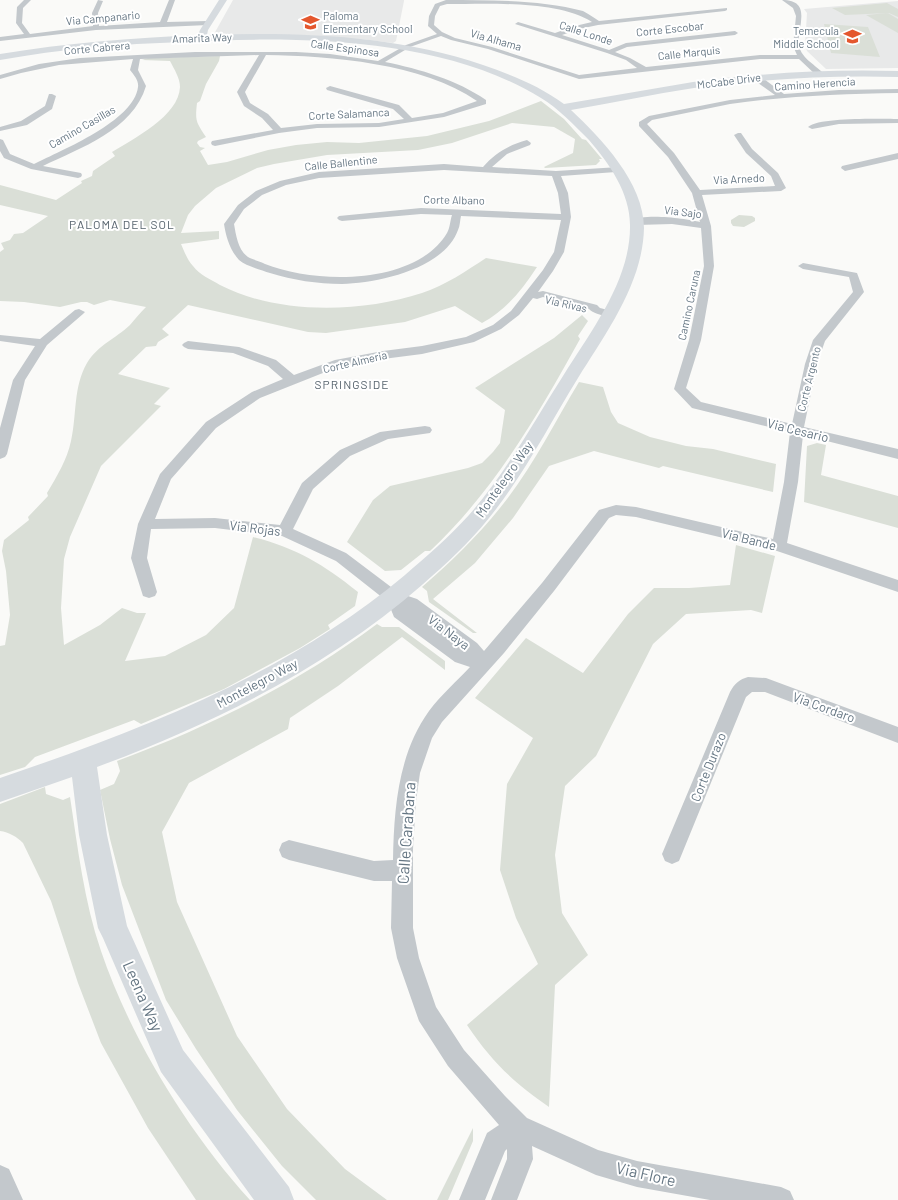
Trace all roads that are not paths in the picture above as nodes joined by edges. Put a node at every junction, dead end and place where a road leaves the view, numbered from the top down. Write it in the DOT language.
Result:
graph roads {
  1 [pos="28,0"];
  2 [pos="172,0"];
  3 [pos="223,0"];
  4 [pos="787,0"];
  5 [pos="100,1"];
  6 [pos="572,4"];
  7 [pos="566,7"];
  8 [pos="725,9"];
  9 [pos="208,23"];
  10 [pos="598,23"];
  11 [pos="163,24"];
  12 [pos="518,24"];
  13 [pos="96,28"];
  14 [pos="735,33"];
  15 [pos="440,35"];
  16 [pos="557,35"];
  17 [pos="28,36"];
  18 [pos="202,38"];
  19 [pos="0,39"];
  20 [pos="406,47"];
  21 [pos="610,52"];
  22 [pos="263,53"];
  23 [pos="197,54"];
  24 [pos="0,57"];
  25 [pos="138,57"];
  26 [pos="802,57"];
  27 [pos="379,63"];
  28 [pos="643,70"];
  29 [pos="820,74"];
  30 [pos="898,74"];
  31 [pos="0,77"];
  32 [pos="579,77"];
  33 [pos="757,78"];
  34 [pos="330,88"];
  35 [pos="898,91"];
  36 [pos="52,96"];
  37 [pos="782,96"];
  38 [pos="483,102"];
  39 [pos="562,108"];
  40 [pos="410,120"];
  41 [pos="898,121"];
  42 [pos="642,124"];
  43 [pos="812,127"];
  44 [pos="0,129"];
  45 [pos="279,131"];
  46 [pos="738,135"];
  47 [pos="0,142"];
  48 [pos="215,143"];
  49 [pos="527,143"];
  50 [pos="898,156"];
  51 [pos="34,167"];
  52 [pos="845,168"];
  53 [pos="486,169"];
  54 [pos="616,169"];
  55 [pos="556,174"];
  56 [pos="78,175"];
  57 [pos="697,193"];
  58 [pos="457,212"];
  59 [pos="566,217"];
  60 [pos="342,218"];
  61 [pos="637,222"];
  62 [pos="706,226"];
  63 [pos="803,266"];
  64 [pos="534,295"];
  65 [pos="602,311"];
  66 [pos="79,312"];
  67 [pos="0,338"];
  68 [pos="43,343"];
  69 [pos="188,345"];
  70 [pos="292,380"];
  71 [pos="697,405"];
  72 [pos="425,430"];
  73 [pos="797,430"];
  74 [pos="0,454"];
  75 [pos="898,454"];
  76 [pos="598,520"];
  77 [pos="145,524"];
  78 [pos="284,530"];
  79 [pos="779,546"];
  80 [pos="898,586"];
  81 [pos="148,592"];
  82 [pos="394,598"];
  83 [pos="484,663"];
  84 [pos="748,684"];
  85 [pos="898,735"];
  86 [pos="83,761"];
  87 [pos="0,790"];
  88 [pos="289,850"];
  89 [pos="672,854"];
  90 [pos="402,870"];
  91 [pos="518,1127"];
  92 [pos="0,1178"];
  93 [pos="10,1200"];
  94 [pos="276,1200"];
  95 [pos="472,1200"];
  96 [pos="504,1200"];
  97 [pos="781,1200"];
  1 -- 17 [label="street"];
  2 -- 11 [label="street"];
  3 -- 9 [label="street"];
  4 -- 26 [label="street"];
  5 -- 13 [label="street"];
  6 -- 7 [label="street"];
  7 -- 10 [label="street"];
  7 -- 15 [label="street"];
  8 -- 10 [label="street"];
  9 -- 11 [label="street, Via Campanario"];
  9 -- 18 [label="street"];
  10 -- 16 [label="street"];
  11 -- 13 [label="street, Via Campanario"];
  12 -- 16 [label="street, Calle Londe"];
  13 -- 17 [label="street, Via Campanario"];
  14 -- 21 [label="street, Corte Escobar"];
  15 -- 20 [label="street"];
  15 -- 32 [label="street, Via Alhama"];
  16 -- 21 [label="street, Calle Londe"];
  17 -- 19 [label="street, Via Campanario"];
  18 -- 20 [label="street, Amarita Way"];
  18 -- 23 [label="street"];
  18 -- 24 [label="street, Amarita Way"];
  20 -- 27 [label="street"];
  20 -- 39 [label="street, Montelegro Way"];
  21 -- 28 [label="street, Calle Londe"];
  22 -- 23 [label="street, Calle Espinosa"];
  22 -- 27 [label="street, Calle Espinosa"];
  22 -- 45 [label="street"];
  23 -- 25 [label="street, Corte Cabrera"];
  25 -- 31 [label="street, Corte Cabrera"];
  25 -- 51 [label="street, Camino Casillas"];
  26 -- 28 [label="street, Calle Marquis"];
  26 -- 29 [label="street"];
  27 -- 38 [label="street, Calle Espinosa"];
  28 -- 32 [label="street, Calle Marquis"];
  29 -- 30 [label="street, McCabe Drive"];
  29 -- 33 [label="street, McCabe Drive"];
  33 -- 37 [label="street"];
  33 -- 39 [label="street, McCabe Drive"];
  34 -- 40 [label="street"];
  35 -- 37 [label="street, Camino Herencia"];
  36 -- 44 [label="street"];
  37 -- 42 [label="street, Camino Herencia"];
  38 -- 40 [label="street, Corte Salamanca"];
  39 -- 54 [label="street, Montelegro Way"];
  40 -- 45 [label="street, Corte Salamanca"];
  41 -- 43 [label="street"];
  42 -- 57 [label="street, Camino Caruna"];
  45 -- 48 [label="street, Corte Salamanca"];
  46 -- 57 [label="street, Via Arnedo"];
  47 -- 51 [label="street"];
  49 -- 53 [label="street"];
  50 -- 52 [label="street"];
  51 -- 56 [label="street"];
  53 -- 55 [label="street, Calle Ballentine"];
  53 -- 58 [label="street, Calle Ballentine"];
  54 -- 55 [label="street, Calle Ballentine"];
  54 -- 61 [label="street, Montelegro Way"];
  55 -- 59 [label="street, Corte Almeria"];
  57 -- 62 [label="street, Camino Caruna"];
  58 -- 59 [label="street, Corte Albano"];
  58 -- 60 [label="street, Corte Albano"];
  59 -- 64 [label="street, Corte Almeria"];
  61 -- 62 [label="street, Via Sajo"];
  61 -- 65 [label="street, Montelegro Way"];
  62 -- 71 [label="street, Camino Caruna"];
  63 -- 73 [label="street, Corte Argento"];
  64 -- 65 [label="street, Via Rivas"];
  64 -- 70 [label="street, Corte Almeria"];
  65 -- 82 [label="street, Montelegro Way"];
  66 -- 68 [label="street"];
  67 -- 68 [label="street"];
  68 -- 74 [label="street"];
  69 -- 70 [label="street"];
  70 -- 77 [label="street, Corte Almeria"];
  71 -- 73 [label="street, Via Cesario"];
  72 -- 78 [label="street"];
  73 -- 75 [label="street, Via Cesario"];
  73 -- 79 [label="street, Corte Argento"];
  76 -- 79 [label="street, Via Bande"];
  76 -- 83 [label="street, Calle Carabana"];
  77 -- 78 [label="street, Via Rojas"];
  77 -- 81 [label="street, Corte Almeria"];
  78 -- 82 [label="street, Via Rojas"];
  79 -- 80 [label="street, Via Bande"];
  82 -- 83 [label="street, Via Naya"];
  82 -- 86 [label="street, Montelegro Way"];
  83 -- 90 [label="street, Calle Carabana"];
  84 -- 85 [label="street, Via Cordaro"];
  84 -- 89 [label="street, Corte Durazo"];
  86 -- 87 [label="street, Montelegro Way"];
  86 -- 94 [label="street, Leena Way"];
  88 -- 90 [label="street"];
  90 -- 91 [label="street, Calle Carabana"];
  91 -- 95 [label="street"];
  91 -- 96 [label="street"];
  91 -- 97 [label="street, Via Flore"];
  92 -- 93 [label="street"];
}
